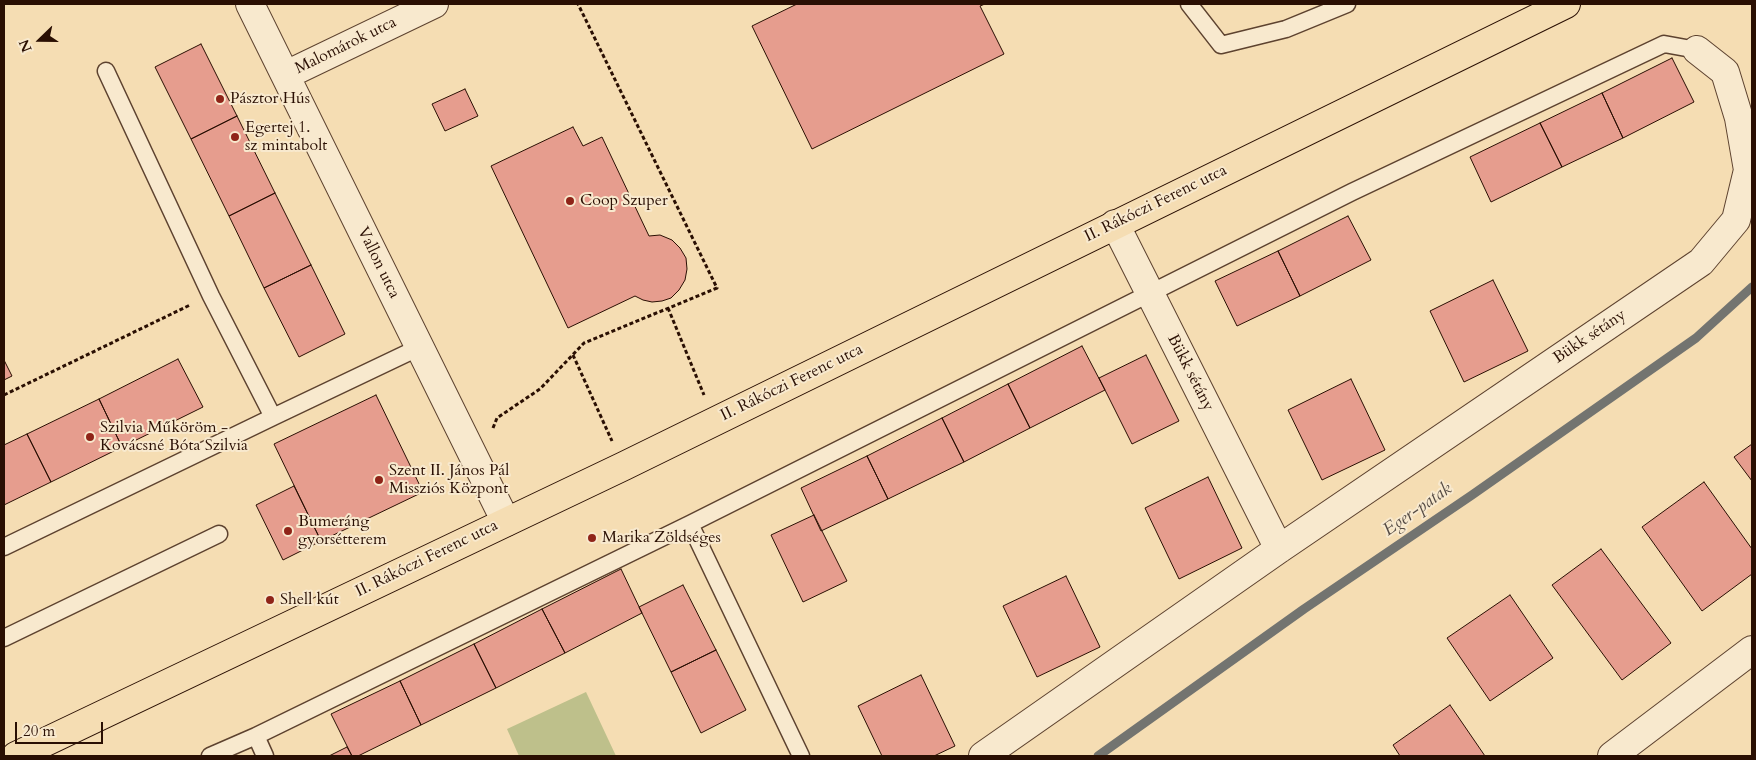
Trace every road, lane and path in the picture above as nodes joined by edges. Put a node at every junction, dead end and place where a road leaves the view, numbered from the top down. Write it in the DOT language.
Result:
graph roads {
  1 [pos="250,4"];
  2 [pos="434,4"];
  3 [pos="578,4"];
  4 [pos="1189,4"];
  5 [pos="1347,4"];
  6 [pos="1566,4"];
  7 [pos="1698,50"];
  8 [pos="106,71"];
  9 [pos="286,75"];
  10 [pos="1115,224"];
  11 [pos="1150,295"];
  12 [pos="211,296"];
  13 [pos="668,308"];
  14 [pos="420,347"];
  15 [pos="573,355"];
  16 [pos="4,395"];
  17 [pos="273,417"];
  18 [pos="714,421"];
  19 [pos="476,462"];
  20 [pos="624,466"];
  21 [pos="506,522"];
  22 [pos="690,524"];
  23 [pos="220,534"];
  24 [pos="4,547"];
  25 [pos="1279,549"];
  26 [pos="4,638"];
  27 [pos="1752,650"];
  28 [pos="256,736"];
  29 [pos="16,756"];
  30 [pos="210,756"];
  31 [pos="265,756"];
  32 [pos="801,756"];
  33 [pos="983,756"];
  34 [pos="1612,756"];
  1 -- 9 [label="street, Vallon utca"];
  2 -- 9 [label="street, Malomárok utca"];
  3 -- 13 [label="path"];
  4 -- 5 [label="lane"];
  6 -- 10 [label="main road, II. Rákóczi Ferenc utca"];
  7 -- 11 [label="lane"];
  7 -- 25 [label="street, Bükk sétány"];
  8 -- 12 [label="lane"];
  9 -- 14 [label="street, Vallon utca"];
  10 -- 11 [label="street, Bükk sétány"];
  10 -- 18 [label="main road, II. Rákóczi Ferenc utca"];
  11 -- 22 [label="lane"];
  11 -- 25 [label="street, Bükk sétány"];
  12 -- 16 [label="path"];
  12 -- 17 [label="lane"];
  13 -- 15 [label="path"];
  13 -- 18 [label="path"];
  14 -- 17 [label="lane"];
  14 -- 19 [label="street, Vallon utca"];
  15 -- 19 [label="path"];
  15 -- 20 [label="path"];
  17 -- 24 [label="lane"];
  18 -- 20 [label="main road, II. Rákóczi Ferenc utca"];
  19 -- 21 [label="street, Vallon utca"];
  20 -- 21 [label="main road, II. Rákóczi Ferenc utca"];
  21 -- 29 [label="main road, II. Rákóczi Ferenc utca"];
  22 -- 28 [label="lane"];
  22 -- 32 [label="lane"];
  23 -- 26 [label="lane"];
  25 -- 33 [label="street, Bükk sétány"];
  27 -- 34 [label="street"];
  28 -- 30 [label="lane"];
  28 -- 31 [label="lane"];
}
